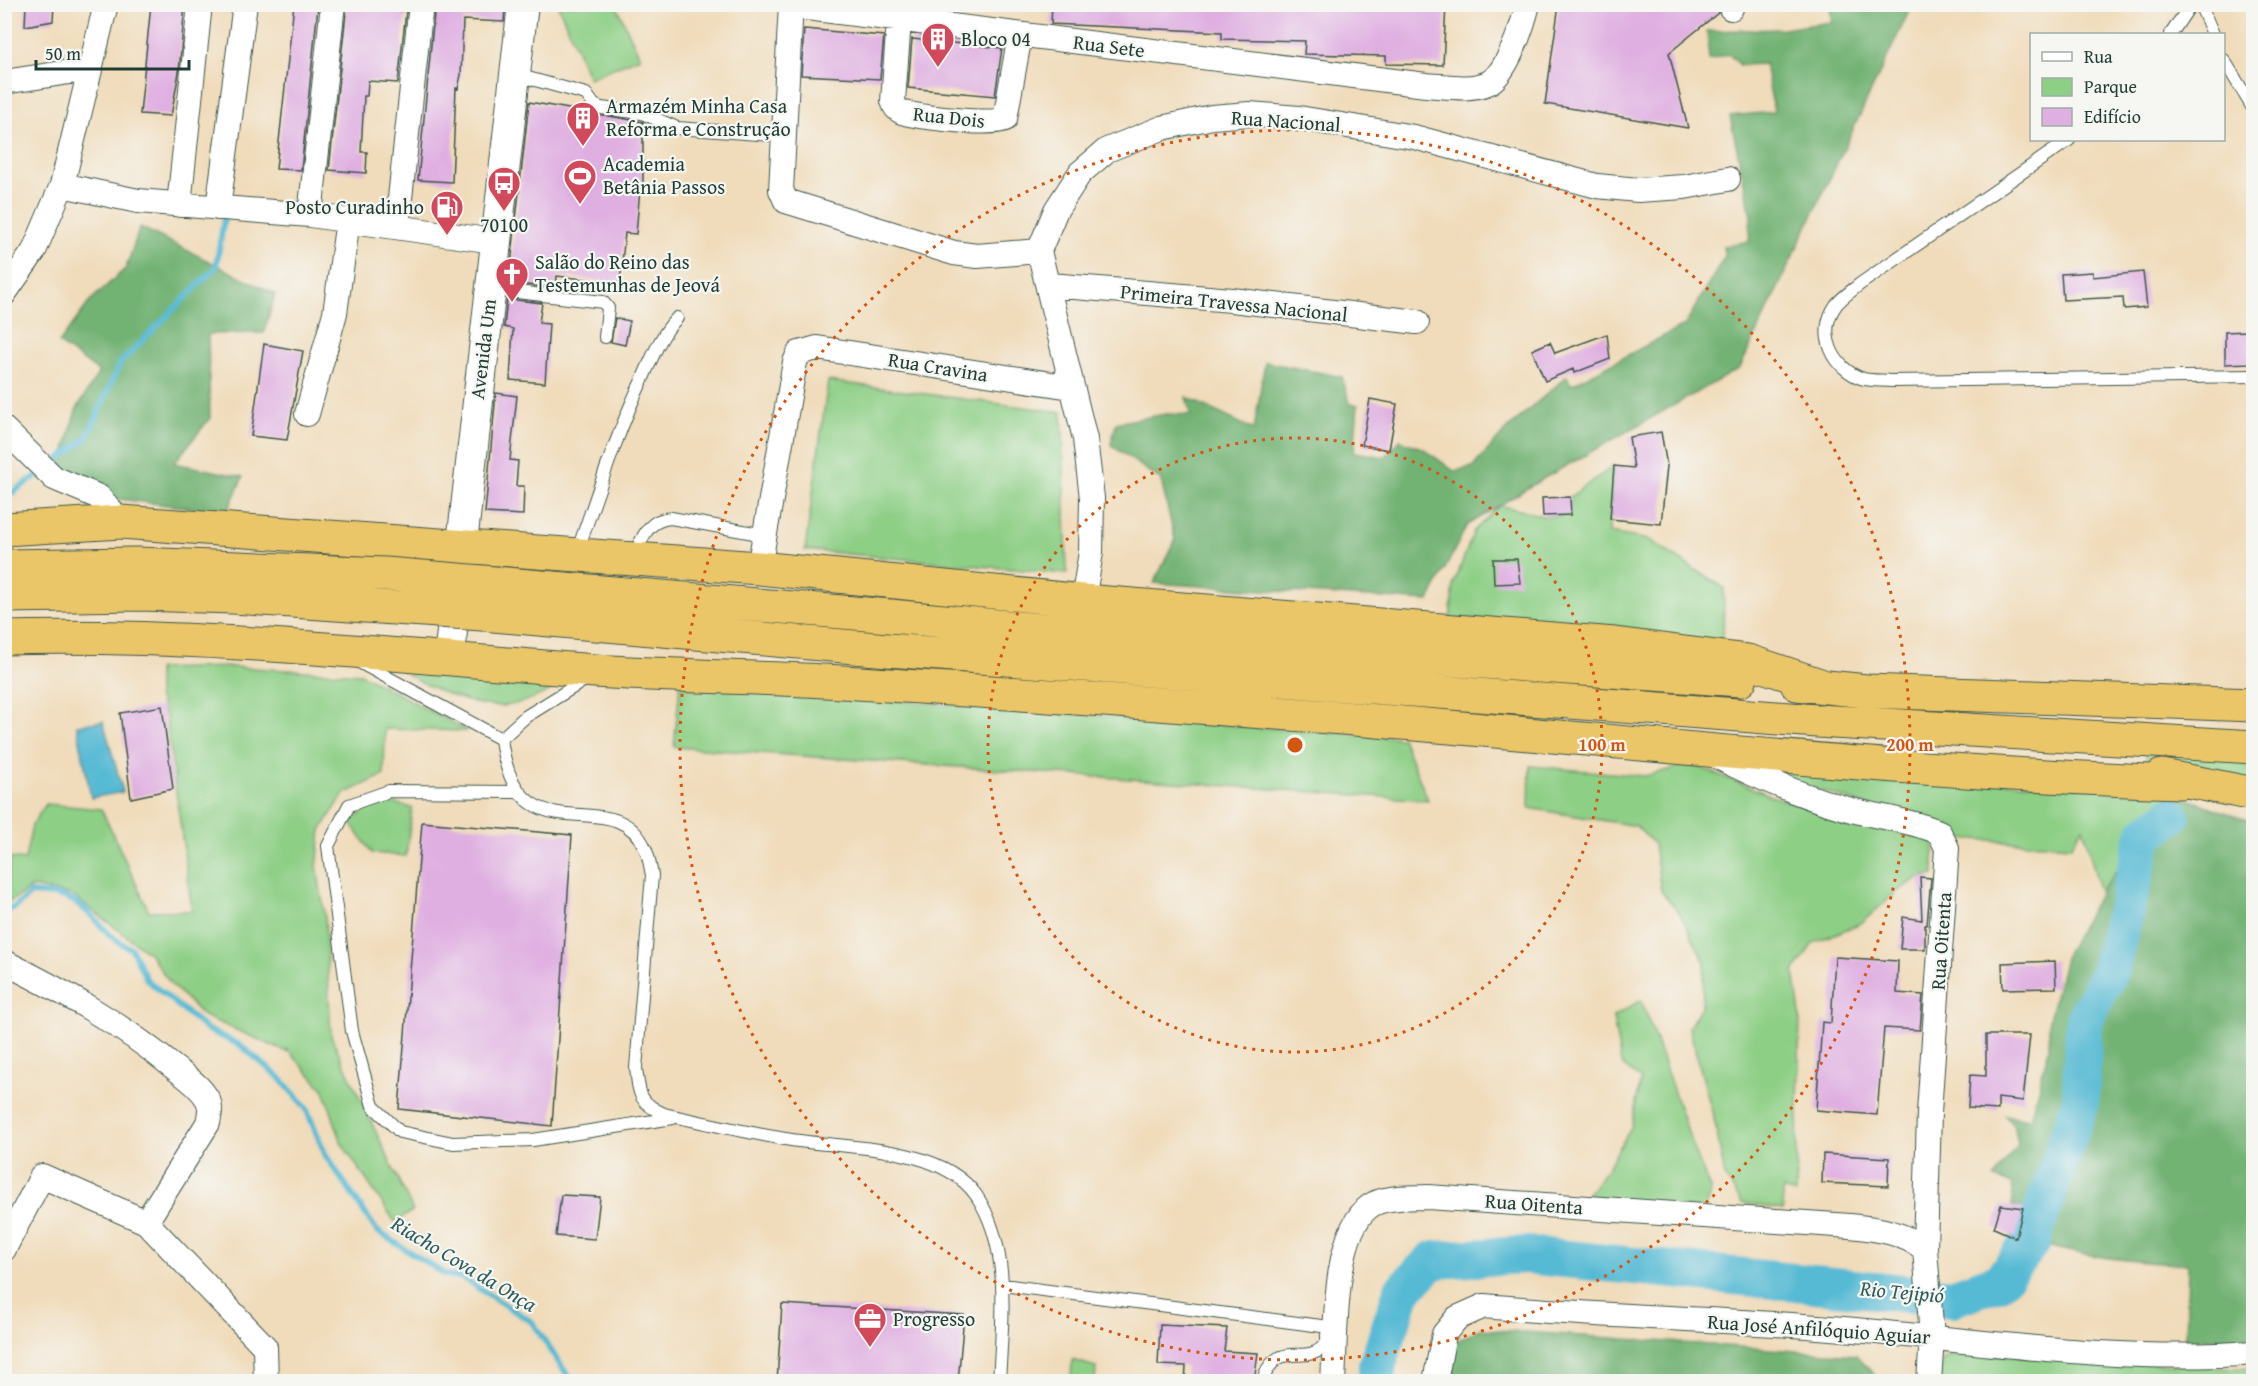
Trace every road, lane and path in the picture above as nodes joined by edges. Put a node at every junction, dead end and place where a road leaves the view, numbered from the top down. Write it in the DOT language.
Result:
graph roads {
  1 [pos="106,4"];
  2 [pos="200,4"];
  3 [pos="246,4"];
  4 [pos="333,4"];
  5 [pos="421,4"];
  6 [pos="523,4"];
  7 [pos="1528,4"];
  8 [pos="2191,4"];
  9 [pos="2200,4"];
  10 [pos="791,5"];
  11 [pos="868,10"];
  12 [pos="899,20"];
  13 [pos="2173,33"];
  14 [pos="2213,33"];
  15 [pos="1020,35"];
  16 [pos="2225,63"];
  17 [pos="89,69"];
  18 [pos="516,75"];
  19 [pos="4,82"];
  20 [pos="2253,110"];
  21 [pos="784,136"];
  22 [pos="2068,141"];
  23 [pos="1728,179"];
  24 [pos="62,185"];
  25 [pos="179,205"];
  26 [pos="218,208"];
  27 [pos="310,215"];
  28 [pos="348,220"];
  29 [pos="397,226"];
  30 [pos="494,241"];
  31 [pos="1039,251"];
  32 [pos="1050,285"];
  33 [pos="490,288"];
  34 [pos="4,294"];
  35 [pos="677,318"];
  36 [pos="1417,322"];
  37 [pos="605,337"];
  38 [pos="2253,376"];
  39 [pos="1071,387"];
  40 [pos="307,414"];
  41 [pos="4,429"];
  42 [pos="121,522"];
  43 [pos="4,529"];
  44 [pos="765,535"];
  45 [pos="460,548"];
  46 [pos="575,556"];
  47 [pos="632,560"];
  48 [pos="4,566"];
  49 [pos="759,567"];
  50 [pos="4,596"];
  51 [pos="1083,602"];
  52 [pos="4,638"];
  53 [pos="337,651"];
  54 [pos="449,658"];
  55 [pos="599,671"];
  56 [pos="1820,685"];
  57 [pos="2253,705"];
  58 [pos="2010,734"];
  59 [pos="501,739"];
  60 [pos="2253,747"];
  61 [pos="1701,748"];
  62 [pos="2181,782"];
  63 [pos="519,792"];
  64 [pos="2253,795"];
  65 [pos="4,962"];
  66 [pos="678,1117"];
  67 [pos="146,1222"];
  68 [pos="4,1249"];
  69 [pos="1925,1249"];
  70 [pos="1003,1285"];
  71 [pos="1332,1327"];
  72 [pos="1932,1327"];
  73 [pos="2253,1353"];
  74 [pos="266,1382"];
  75 [pos="999,1382"];
  76 [pos="1263,1382"];
  77 [pos="1333,1382"];
  78 [pos="1435,1382"];
  79 [pos="1929,1382"];
  1 -- 17 [label="street"];
  2 -- 25 [label="street"];
  3 -- 26 [label="street"];
  4 -- 27 [label="street"];
  5 -- 29 [label="street"];
  6 -- 18 [label="street, Avenida Um"];
  7 -- 15 [label="street, Rua Sete"];
  8 -- 13 [label="lane"];
  9 -- 14 [label="lane"];
  10 -- 11 [label="street, Rua Sete"];
  10 -- 21 [label="street"];
  11 -- 12 [label="street, Rua Sete"];
  12 -- 15 [label="street, Rua Sete"];
  12 -- 15 [label="street, Rua Dois"];
  16 -- 20 [label="lane"];
  17 -- 19 [label="street"];
  17 -- 24 [label="street"];
  18 -- 21 [label="lane"];
  18 -- 30 [label="street, Avenida Um"];
  21 -- 31 [label="street"];
  22 -- 38 [label="lane"];
  23 -- 31 [label="street, Rua Nacional"];
  24 -- 25 [label="street"];
  24 -- 34 [label="street"];
  25 -- 26 [label="street"];
  26 -- 27 [label="street"];
  27 -- 28 [label="street"];
  28 -- 29 [label="street"];
  28 -- 40 [label="street"];
  29 -- 30 [label="street"];
  30 -- 33 [label="street, Avenida Um"];
  31 -- 32 [label="street"];
  32 -- 36 [label="street, Primeira Travessa Nacional"];
  32 -- 39 [label="street"];
  33 -- 37 [label="lane"];
  33 -- 45 [label="street, Avenida Um"];
  35 -- 46 [label="lane"];
  39 -- 44 [label="street, Rua Cravina"];
  39 -- 51 [label="street"];
  41 -- 42 [label="street"];
  42 -- 43 [label="highway"];
  42 -- 45 [label="highway"];
  44 -- 47 [label="lane"];
  44 -- 49 [label="street"];
  45 -- 46 [label="highway"];
  45 -- 54 [label="street, Avenida Um"];
  46 -- 47 [label="highway"];
  47 -- 49 [label="highway"];
  48 -- 56 [label="highway, bridge"];
  49 -- 51 [label="highway"];
  50 -- 58 [label="highway, bridge"];
  51 -- 56 [label="highway"];
  52 -- 53 [label="highway"];
  53 -- 54 [label="highway"];
  53 -- 59 [label="lane"];
  54 -- 55 [label="highway"];
  55 -- 59 [label="lane"];
  55 -- 61 [label="highway"];
  56 -- 57 [label="highway"];
  58 -- 60 [label="highway"];
  58 -- 62 [label="highway"];
  59 -- 63 [label="lane"];
  61 -- 62 [label="highway"];
  61 -- 69 [label="street, Rua Oitenta"];
  62 -- 64 [label="highway"];
  63 -- 66 [label="lane"];
  63 -- 66 [label="lane"];
  65 -- 67 [label="street"];
  66 -- 70 [label="lane"];
  67 -- 68 [label="street"];
  67 -- 74 [label="street"];
  69 -- 71 [label="street, Rua Oitenta"];
  69 -- 72 [label="street, Rua Oitenta"];
  70 -- 71 [label="lane"];
  70 -- 75 [label="lane"];
  71 -- 76 [label="lane"];
  71 -- 77 [label="street, Rua Oitenta"];
  72 -- 73 [label="street, Rua José Anfilóquio Aguiar"];
  72 -- 78 [label="street, Rua José Anfilóquio Aguiar"];
  72 -- 79 [label="street, Rua Oitenta"];
}
